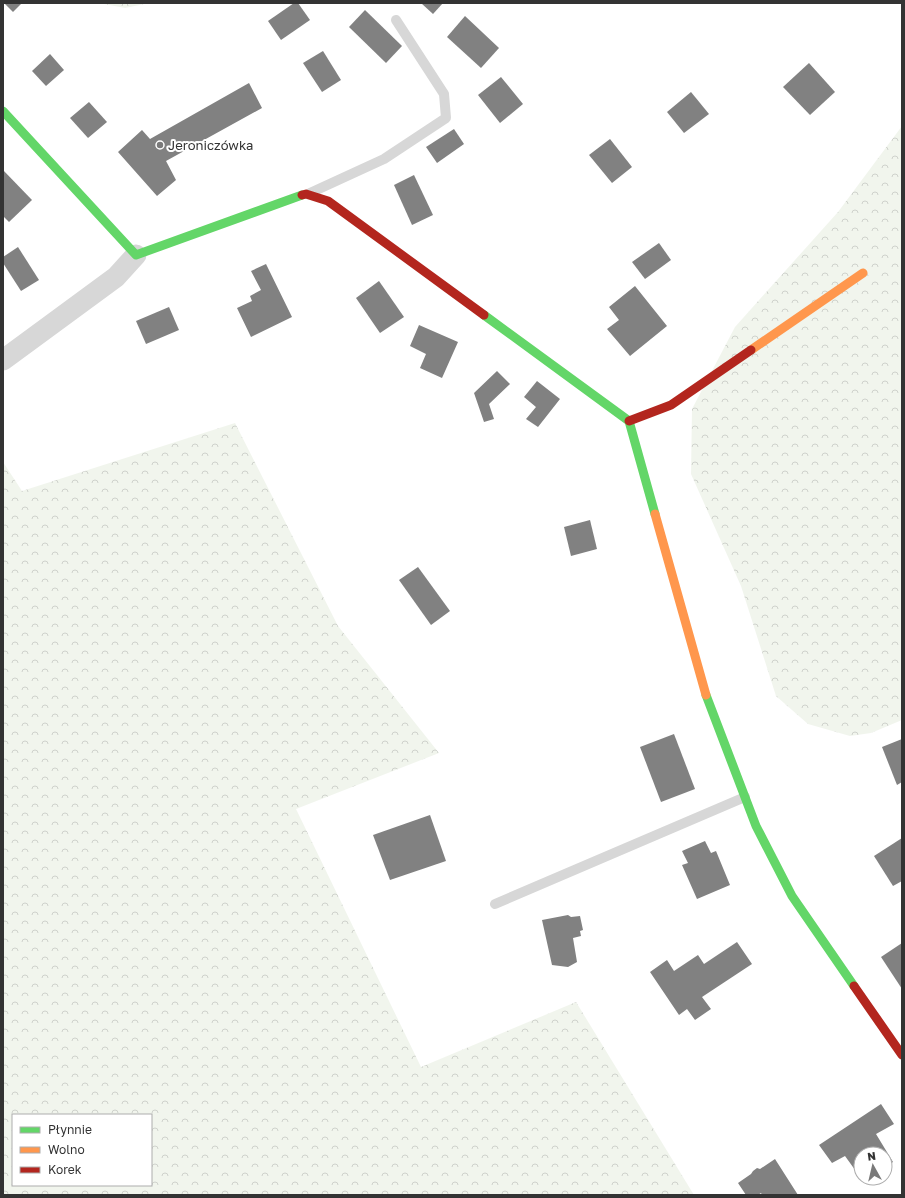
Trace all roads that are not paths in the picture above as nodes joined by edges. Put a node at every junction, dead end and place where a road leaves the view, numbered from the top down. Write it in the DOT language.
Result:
graph roads {
  1 [pos="396,20"];
  2 [pos="3,111"];
  3 [pos="306,194"];
  4 [pos="136,255"];
  5 [pos="863,273"];
  6 [pos="3,360"];
  7 [pos="629,421"];
  8 [pos="745,797"];
  9 [pos="495,904"];
  10 [pos="902,1055"];
  1 -- 3 [label="lane"];
  2 -- 4 [label="street"];
  3 -- 4 [label="street"];
  3 -- 7 [label="street"];
  4 -- 6 [label="street"];
  5 -- 7 [label="street"];
  7 -- 8 [label="street"];
  8 -- 9 [label="lane"];
  8 -- 10 [label="street"];
}
